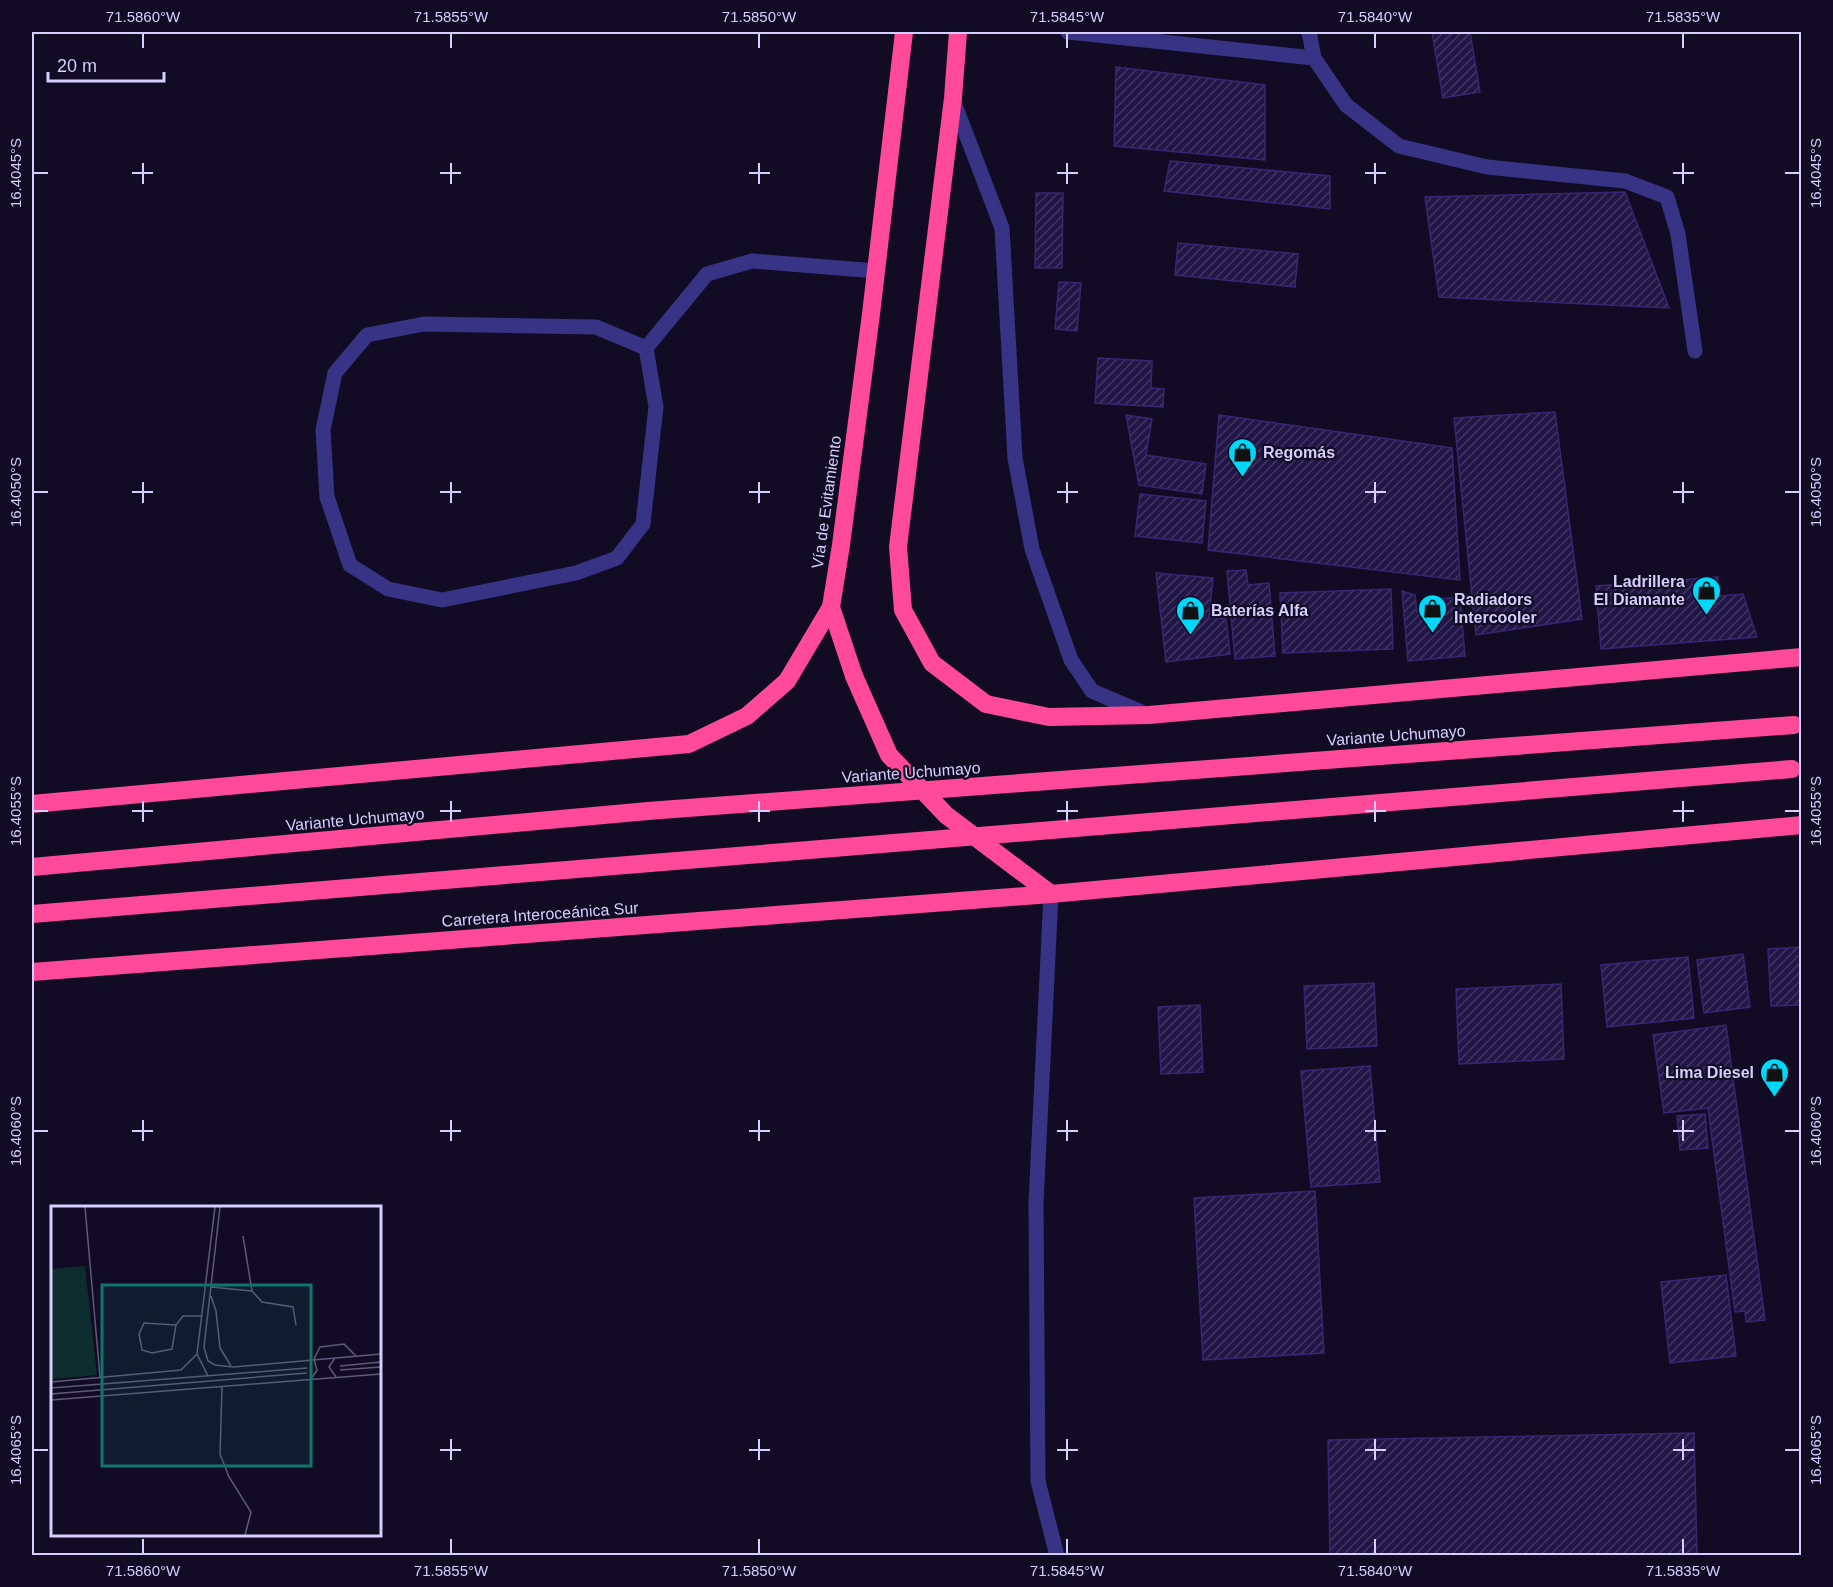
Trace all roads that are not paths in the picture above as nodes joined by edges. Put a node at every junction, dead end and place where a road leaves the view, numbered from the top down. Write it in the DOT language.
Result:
graph roads {
  1 [pos="904,32"];
  2 [pos="958,32"];
  3 [pos="1068,32"];
  4 [pos="1309,32"];
  5 [pos="1314,57"];
  6 [pos="952,98"];
  7 [pos="876,271"];
  8 [pos="646,348"];
  9 [pos="1695,351"];
  10 [pos="831,607"];
  11 [pos="1802,657"];
  12 [pos="1149,715"];
  13 [pos="1794,725"];
  14 [pos="1792,769"];
  15 [pos="32,804"];
  16 [pos="1802,825"];
  17 [pos="32,867"];
  18 [pos="1051,894"];
  19 [pos="32,914"];
  20 [pos="32,972"];
  21 [pos="1057,1556"];
  1 -- 7 [label="highway, Vía de Evitamiento"];
  2 -- 6 [label="highway"];
  3 -- 5 [label="street"];
  4 -- 5 [label="street"];
  5 -- 9 [label="street"];
  6 -- 12 [label="street"];
  6 -- 12 [label="highway"];
  7 -- 8 [label="street"];
  7 -- 10 [label="highway, Vía de Evitamiento"];
  8 -- 8 [label="street"];
  10 -- 15 [label="highway"];
  10 -- 18 [label="highway, Vía de Evitamiento, bridge"];
  11 -- 12 [label="highway"];
  13 -- 17 [label="highway, Variante Uchumayo"];
  14 -- 19 [label="highway"];
  16 -- 18 [label="highway"];
  18 -- 20 [label="highway, Carretera Interoceánica Sur"];
  18 -- 21 [label="street"];
}
